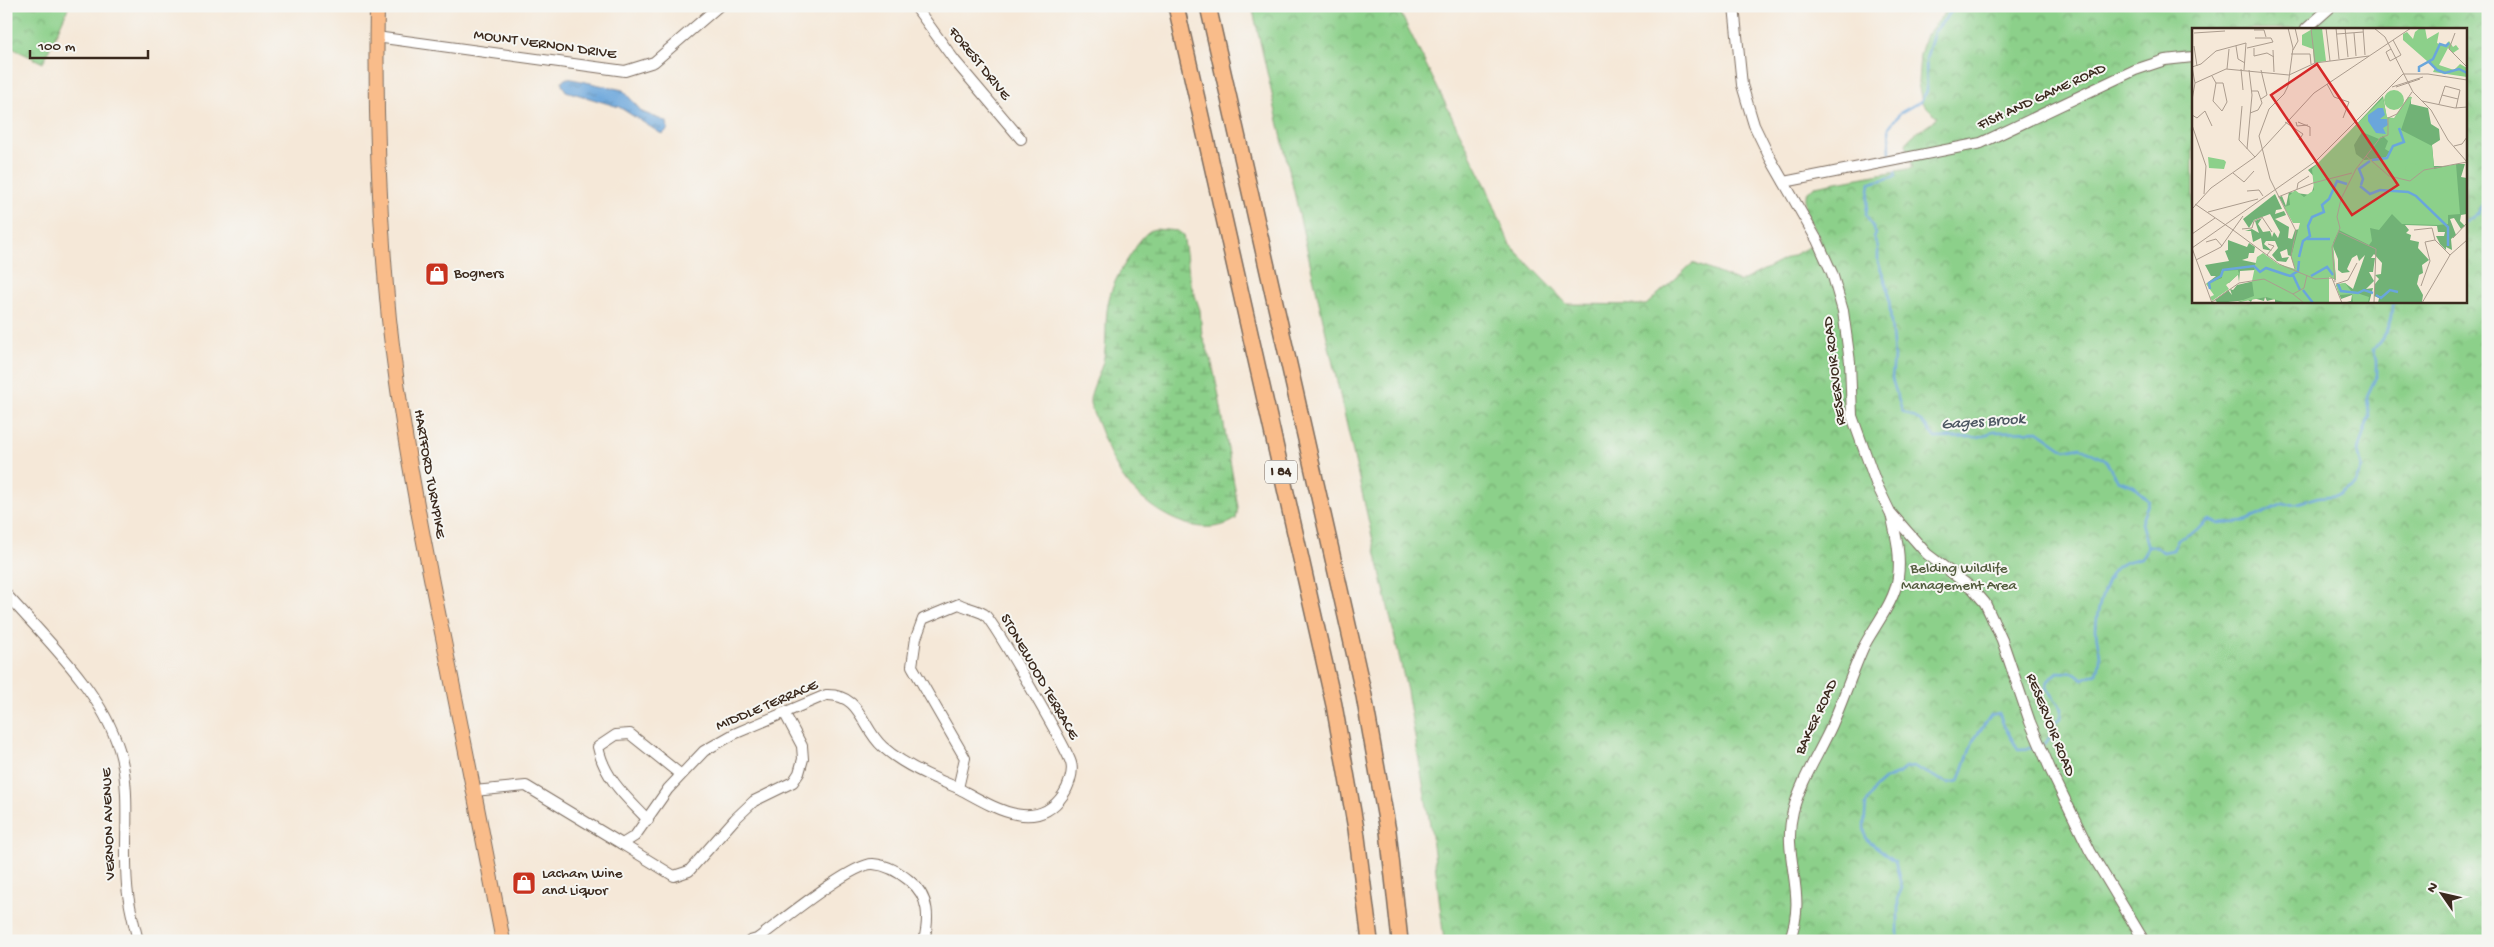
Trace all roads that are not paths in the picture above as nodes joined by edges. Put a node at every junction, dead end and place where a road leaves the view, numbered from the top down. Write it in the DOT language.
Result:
graph roads {
  1 [pos="377,6"];
  2 [pos="719,6"];
  3 [pos="915,6"];
  4 [pos="1176,6"];
  5 [pos="1208,6"];
  6 [pos="1734,6"];
  7 [pos="2332,6"];
  8 [pos="2307,28"];
  9 [pos="376,37"];
  10 [pos="2192,57"];
  11 [pos="1021,139"];
  12 [pos="1784,182"];
  13 [pos="1890,512"];
  14 [pos="6,594"];
  15 [pos="785,714"];
  16 [pos="904,762"];
  17 [pos="680,774"];
  18 [pos="958,788"];
  19 [pos="474,791"];
  20 [pos="648,820"];
  21 [pos="622,844"];
  22 [pos="138,941"];
  23 [pos="503,941"];
  24 [pos="750,941"];
  25 [pos="924,941"];
  26 [pos="1370,941"];
  27 [pos="1400,941"];
  28 [pos="1788,941"];
  29 [pos="2144,941"];
  1 -- 9 [label="main road, HARTFORD TURNPIKE"];
  2 -- 9 [label="street, MOUNT VERNON DRIVE"];
  3 -- 11 [label="street, FOREST DRIVE"];
  4 -- 26 [label="highway, I 84"];
  5 -- 27 [label="highway, I 84"];
  6 -- 12 [label="street, RESERVOIR ROAD"];
  7 -- 8 [label="street"];
  9 -- 19 [label="main road, HARTFORD TURNPIKE"];
  10 -- 12 [label="street, FISH AND GAME ROAD"];
  12 -- 13 [label="street, RESERVOIR ROAD"];
  13 -- 28 [label="street, BAKER ROAD"];
  13 -- 29 [label="street, RESERVOIR ROAD"];
  14 -- 22 [label="street, VERNON AVENUE"];
  15 -- 16 [label="street, MIDDLE TERRACE"];
  15 -- 17 [label="street, MIDDLE TERRACE"];
  15 -- 21 [label="street"];
  16 -- 18 [label="street, STONEWOOD TERRACE"];
  17 -- 20 [label="street, MIDDLE TERRACE"];
  17 -- 20 [label="street"];
  18 -- 18 [label="street, STONEWOOD TERRACE"];
  19 -- 21 [label="street"];
  19 -- 23 [label="main road, HARTFORD TURNPIKE"];
  20 -- 21 [label="street, MIDDLE TERRACE"];
  24 -- 25 [label="street"];
}
